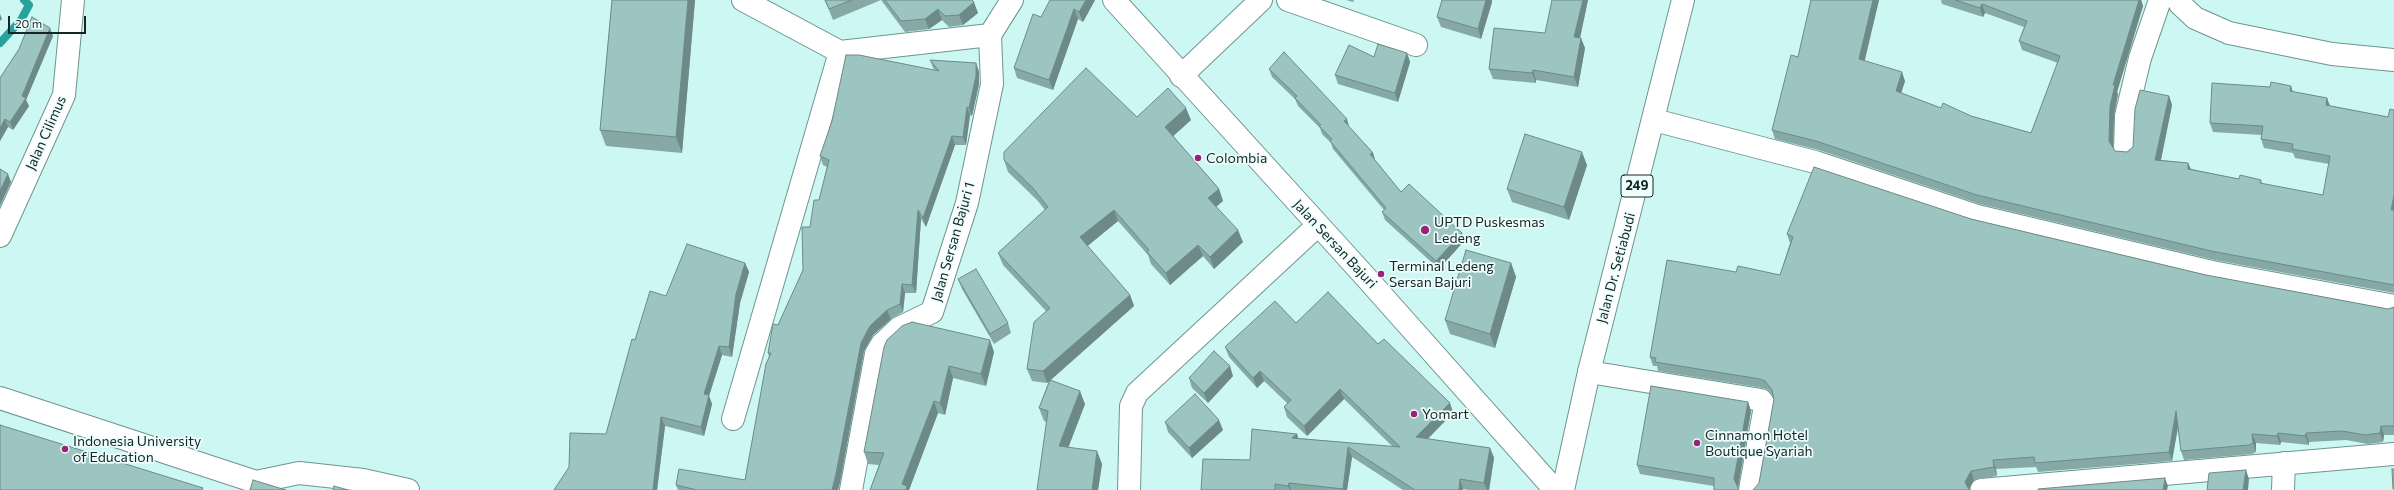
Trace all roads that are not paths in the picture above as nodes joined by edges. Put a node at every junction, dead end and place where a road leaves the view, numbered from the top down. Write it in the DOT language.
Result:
graph roads {
  1 [pos="72,0"];
  2 [pos="743,0"];
  3 [pos="1012,0"];
  4 [pos="1114,0"];
  5 [pos="1261,0"];
  6 [pos="1288,0"];
  7 [pos="1683,0"];
  8 [pos="2160,0"];
  9 [pos="2180,0"];
  10 [pos="990,35"];
  11 [pos="1416,45"];
  12 [pos="840,52"];
  13 [pos="2394,60"];
  14 [pos="1181,76"];
  15 [pos="1654,120"];
  16 [pos="2124,150"];
  17 [pos="6,204"];
  18 [pos="1317,226"];
  19 [pos="0,236"];
  20 [pos="2394,306"];
  21 [pos="1589,372"];
  22 [pos="0,398"];
  23 [pos="733,419"];
  24 [pos="2394,454"];
  25 [pos="2284,463"];
  26 [pos="408,490"];
  27 [pos="851,490"];
  28 [pos="1129,490"];
  29 [pos="1555,490"];
  30 [pos="1563,490"];
  31 [pos="1750,490"];
  32 [pos="1981,490"];
  33 [pos="2283,490"];
  1 -- 17 [label="street, Jalan Cilimus"];
  2 -- 12 [label="street"];
  3 -- 10 [label="street"];
  4 -- 14 [label="street, Jalan Sersan Bajuri"];
  5 -- 14 [label="street"];
  6 -- 11 [label="street"];
  7 -- 15 [label="street, Jalan Dr. Setiabudi / 249"];
  8 -- 16 [label="street"];
  9 -- 13 [label="street"];
  10 -- 12 [label="street"];
  10 -- 27 [label="street, Jalan Sersan Bajuri 1"];
  12 -- 23 [label="street"];
  14 -- 18 [label="street, Jalan Sersan Bajuri"];
  15 -- 20 [label="street"];
  15 -- 21 [label="street, Jalan Dr. Setiabudi / 249"];
  17 -- 19 [label="street, Jalan Cilimus"];
  18 -- 28 [label="street"];
  18 -- 29 [label="street, Jalan Sersan Bajuri"];
  21 -- 30 [label="street, Jalan Dr. Setiabudi / 249"];
  21 -- 31 [label="street"];
  22 -- 26 [label="street"];
  24 -- 25 [label="street"];
  25 -- 32 [label="street"];
  25 -- 33 [label="street"];
}
